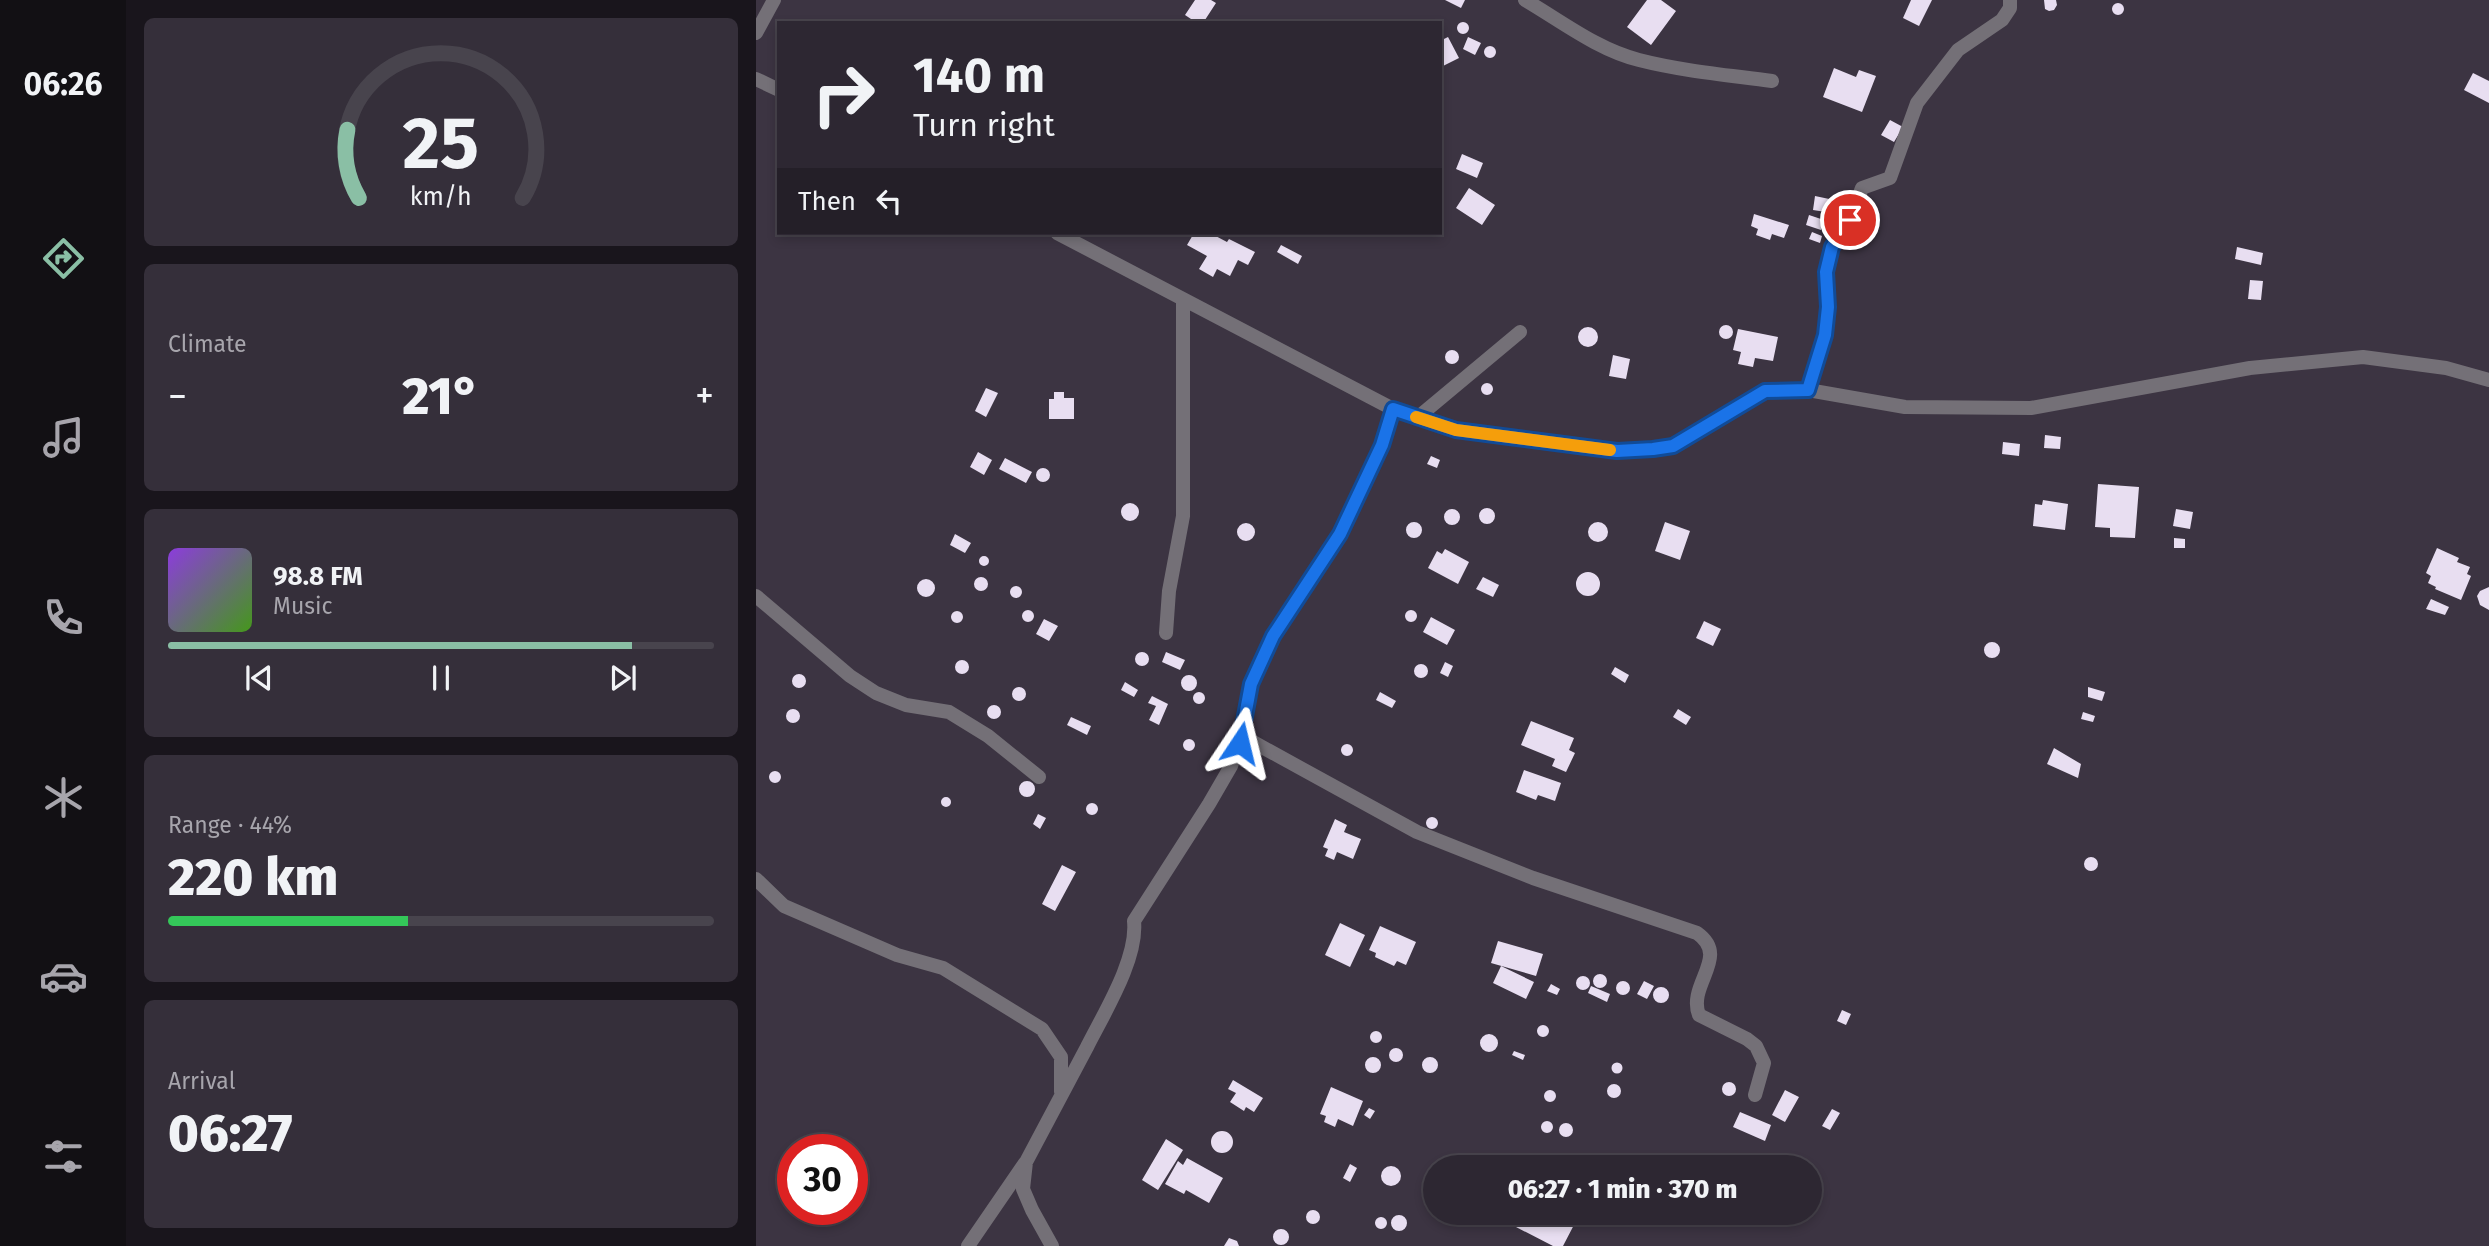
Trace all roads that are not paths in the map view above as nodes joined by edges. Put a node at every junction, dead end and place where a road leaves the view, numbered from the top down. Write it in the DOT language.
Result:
graph roads {
  1 [pos="774,0"];
  2 [pos="1525,0"];
  3 [pos="2010,0"];
  4 [pos="756,33"];
  5 [pos="756,79"];
  6 [pos="1772,81"];
  7 [pos="777,89"];
  8 [pos="1061,235"];
  9 [pos="1183,300"];
  10 [pos="1520,332"];
  11 [pos="2489,380"];
  12 [pos="1808,390"];
  13 [pos="1393,409"];
  14 [pos="1417,418"];
  15 [pos="756,596"];
  16 [pos="1166,633"];
  17 [pos="1240,743"];
  18 [pos="1039,777"];
  19 [pos="756,879"];
  20 [pos="1755,1096"];
  21 [pos="1061,1097"];
  22 [pos="1026,1162"];
  23 [pos="968,1246"];
  24 [pos="1052,1246"];
  1 -- 4 [label="street"];
  2 -- 6 [label="street"];
  3 -- 12 [label="street"];
  5 -- 7 [label="street"];
  8 -- 9 [label="street"];
  9 -- 13 [label="street"];
  9 -- 16 [label="street"];
  10 -- 14 [label="street"];
  11 -- 12 [label="street"];
  12 -- 14 [label="street"];
  13 -- 14 [label="street"];
  13 -- 17 [label="street"];
  15 -- 18 [label="street"];
  17 -- 20 [label="street"];
  17 -- 21 [label="street"];
  19 -- 21 [label="street"];
  21 -- 22 [label="street"];
  22 -- 23 [label="street"];
  22 -- 24 [label="street"];
}
